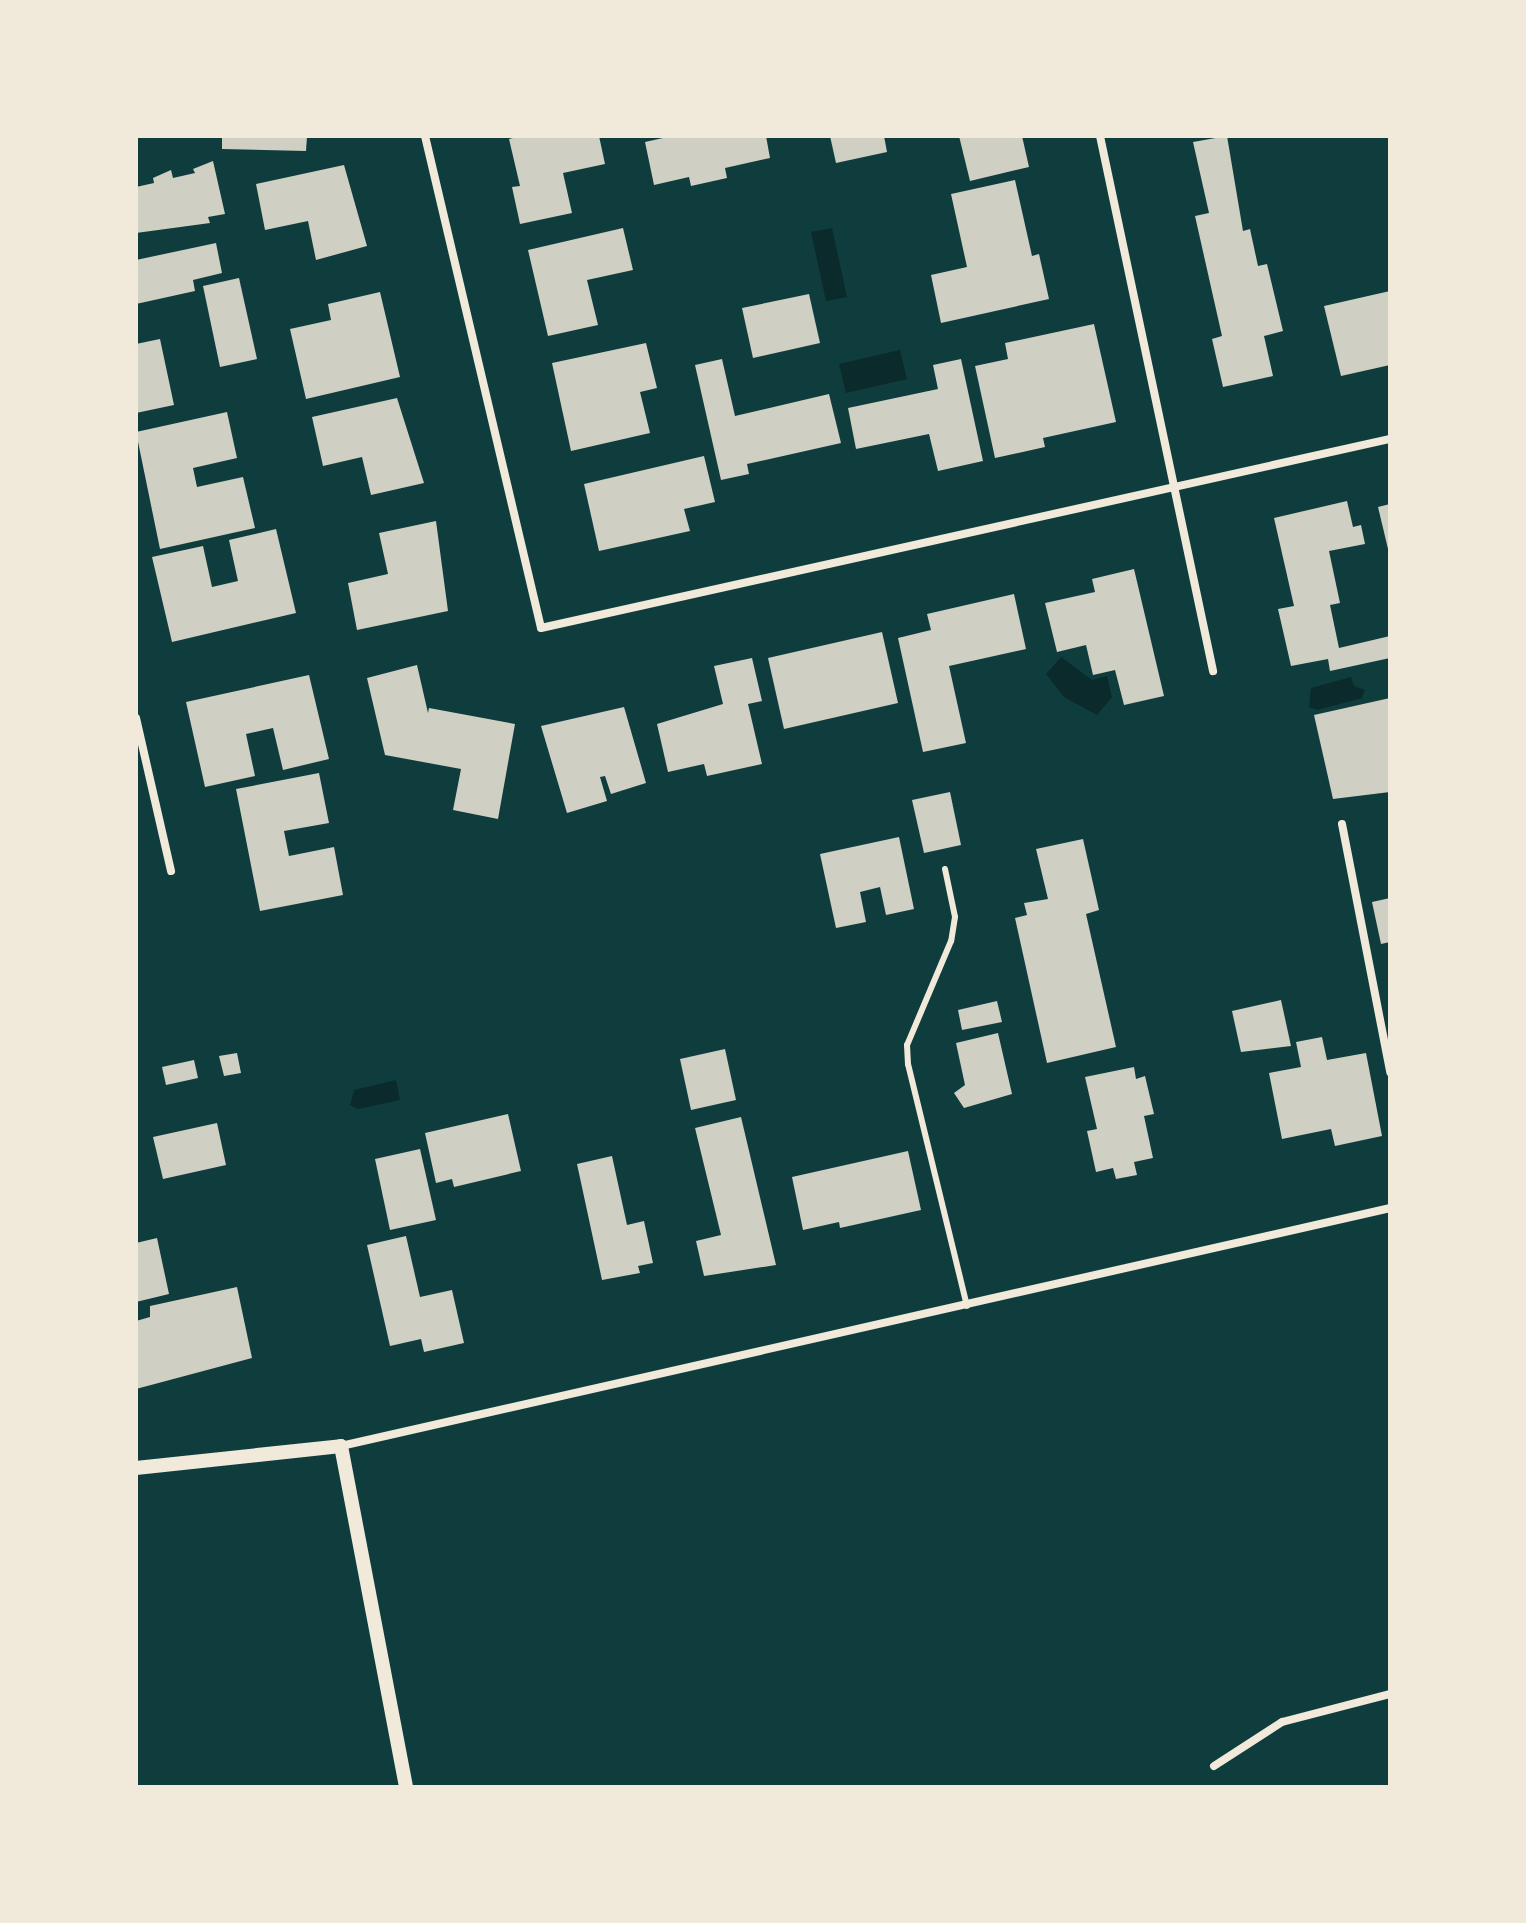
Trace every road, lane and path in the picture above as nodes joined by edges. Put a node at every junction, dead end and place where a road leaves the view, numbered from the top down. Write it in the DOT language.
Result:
graph roads {
  1 [pos="425,136"];
  2 [pos="1100,136"];
  3 [pos="1390,439"];
  4 [pos="1178,489"];
  5 [pos="1213,671"];
  6 [pos="136,718"];
  7 [pos="1342,824"];
  8 [pos="945,869"];
  9 [pos="171,871"];
  10 [pos="1390,1072"];
  11 [pos="1390,1208"];
  12 [pos="967,1306"];
  13 [pos="341,1446"];
  14 [pos="136,1468"];
  15 [pos="1390,1694"];
  16 [pos="1214,1766"];
  17 [pos="406,1787"];
  1 -- 4 [label="street"];
  2 -- 4 [label="street"];
  3 -- 4 [label="street"];
  4 -- 5 [label="street"];
  6 -- 9 [label="street"];
  7 -- 10 [label="street"];
  8 -- 12 [label="lane"];
  11 -- 12 [label="street"];
  12 -- 13 [label="street"];
  13 -- 14 [label="street"];
  13 -- 17 [label="street"];
  15 -- 16 [label="street"];
}
